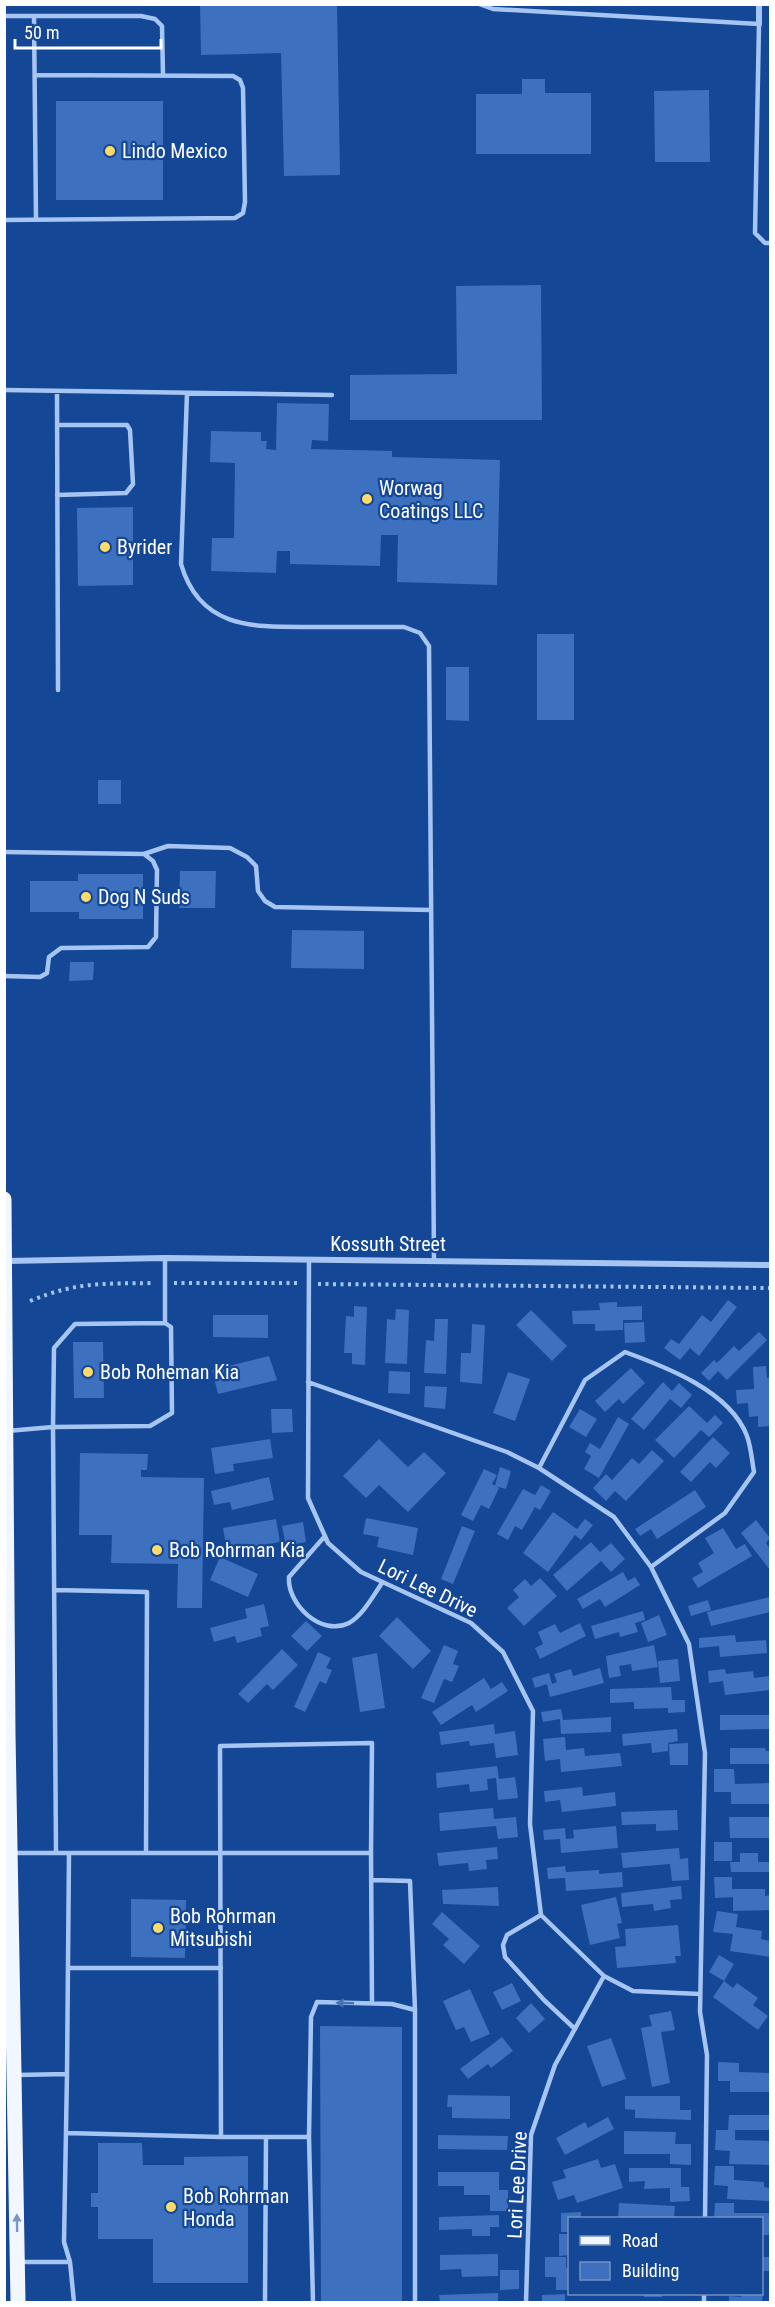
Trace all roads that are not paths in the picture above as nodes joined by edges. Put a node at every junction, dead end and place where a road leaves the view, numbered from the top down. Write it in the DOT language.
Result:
graph roads {
  1 [pos="479,4"];
  2 [pos="759,4"];
  3 [pos="4,16"];
  4 [pos="34,16"];
  5 [pos="759,24"];
  6 [pos="35,75"];
  7 [pos="164,75"];
  8 [pos="36,219"];
  9 [pos="4,220"];
  10 [pos="771,243"];
  11 [pos="4,390"];
  12 [pos="57,391"];
  13 [pos="187,393"];
  14 [pos="332,395"];
  15 [pos="57,425"];
  16 [pos="57,495"];
  17 [pos="58,690"];
  18 [pos="4,852"];
  19 [pos="144,854"];
  20 [pos="431,910"];
  21 [pos="4,976"];
  22 [pos="4,1199"];
  23 [pos="165,1258"];
  24 [pos="309,1260"];
  25 [pos="434,1260"];
  26 [pos="5,1261"];
  27 [pos="771,1265"];
  28 [pos="165,1323"];
  29 [pos="308,1382"];
  30 [pos="53,1427"];
  31 [pos="6,1431"];
  32 [pos="539,1468"];
  33 [pos="325,1536"];
  34 [pos="651,1567"];
  35 [pos="381,1583"];
  36 [pos="55,1590"];
  37 [pos="7,1853"];
  38 [pos="56,1853"];
  39 [pos="69,1853"];
  40 [pos="146,1853"];
  41 [pos="221,1853"];
  42 [pos="371,1853"];
  43 [pos="371,1880"];
  44 [pos="541,1915"];
  45 [pos="68,1968"];
  46 [pos="221,1968"];
  47 [pos="604,1977"];
  48 [pos="700,1994"];
  49 [pos="372,2003"];
  50 [pos="415,2010"];
  51 [pos="575,2029"];
  52 [pos="67,2074"];
  53 [pos="14,2075"];
  54 [pos="66,2133"];
  55 [pos="221,2137"];
  56 [pos="266,2137"];
  57 [pos="309,2138"];
  58 [pos="705,2217"];
  59 [pos="18,2262"];
  60 [pos="70,2262"];
  61 [pos="18,2302"];
  62 [pos="74,2302"];
  63 [pos="265,2302"];
  64 [pos="313,2302"];
  65 [pos="415,2302"];
  66 [pos="526,2302"];
  1 -- 5 [label="lane"];
  2 -- 5 [label="street"];
  3 -- 4 [label="lane"];
  4 -- 6 [label="lane"];
  4 -- 7 [label="lane"];
  5 -- 10 [label="lane"];
  6 -- 7 [label="lane"];
  6 -- 8 [label="lane"];
  7 -- 8 [label="lane"];
  8 -- 9 [label="lane"];
  11 -- 12 [label="lane"];
  12 -- 13 [label="lane"];
  12 -- 15 [label="lane"];
  13 -- 14 [label="lane"];
  13 -- 20 [label="lane"];
  15 -- 16 [label="lane"];
  15 -- 16 [label="lane"];
  16 -- 17 [label="lane"];
  18 -- 19 [label="lane"];
  19 -- 20 [label="lane"];
  19 -- 21 [label="lane"];
  20 -- 25 [label="lane"];
  22 -- 26 [label="main road"];
  23 -- 24 [label="street, Kossuth Street"];
  23 -- 26 [label="street, Kossuth Street"];
  23 -- 28 [label="lane"];
  24 -- 25 [label="street, Kossuth Street"];
  24 -- 29 [label="lane, Lori Lee Drive"];
  25 -- 27 [label="street, Kossuth Street"];
  26 -- 31 [label="main road"];
  28 -- 30 [label="lane"];
  28 -- 30 [label="lane"];
  29 -- 32 [label="lane"];
  29 -- 33 [label="lane, Lori Lee Drive"];
  30 -- 31 [label="lane"];
  30 -- 36 [label="lane"];
  31 -- 37 [label="main road"];
  32 -- 34 [label="lane"];
  32 -- 34 [label="lane"];
  33 -- 35 [label="lane, Lori Lee Drive"];
  33 -- 35 [label="lane"];
  34 -- 48 [label="lane"];
  35 -- 44 [label="lane, Lori Lee Drive"];
  36 -- 38 [label="lane"];
  36 -- 40 [label="lane"];
  37 -- 38 [label="lane"];
  37 -- 53 [label="main road"];
  38 -- 39 [label="lane"];
  39 -- 40 [label="lane"];
  39 -- 45 [label="lane"];
  40 -- 41 [label="lane"];
  41 -- 42 [label="lane"];
  41 -- 42 [label="lane"];
  41 -- 46 [label="lane"];
  42 -- 43 [label="lane"];
  43 -- 49 [label="lane"];
  43 -- 50 [label="lane"];
  44 -- 47 [label="lane"];
  44 -- 51 [label="lane"];
  45 -- 46 [label="lane"];
  45 -- 52 [label="lane"];
  46 -- 55 [label="lane"];
  47 -- 48 [label="lane"];
  47 -- 51 [label="lane, Lori Lee Drive"];
  48 -- 58 [label="lane"];
  49 -- 50 [label="lane"];
  49 -- 57 [label="lane, one-way"];
  50 -- 65 [label="lane"];
  51 -- 66 [label="lane, Lori Lee Drive"];
  52 -- 53 [label="lane"];
  52 -- 54 [label="lane"];
  59 -- 53 [label="main road, one-way"];
  54 -- 55 [label="lane"];
  54 -- 60 [label="lane"];
  55 -- 56 [label="lane"];
  56 -- 57 [label="lane"];
  56 -- 63 [label="lane"];
  57 -- 64 [label="lane"];
  59 -- 60 [label="lane"];
  59 -- 61 [label="main road"];
  60 -- 62 [label="lane"];
}
